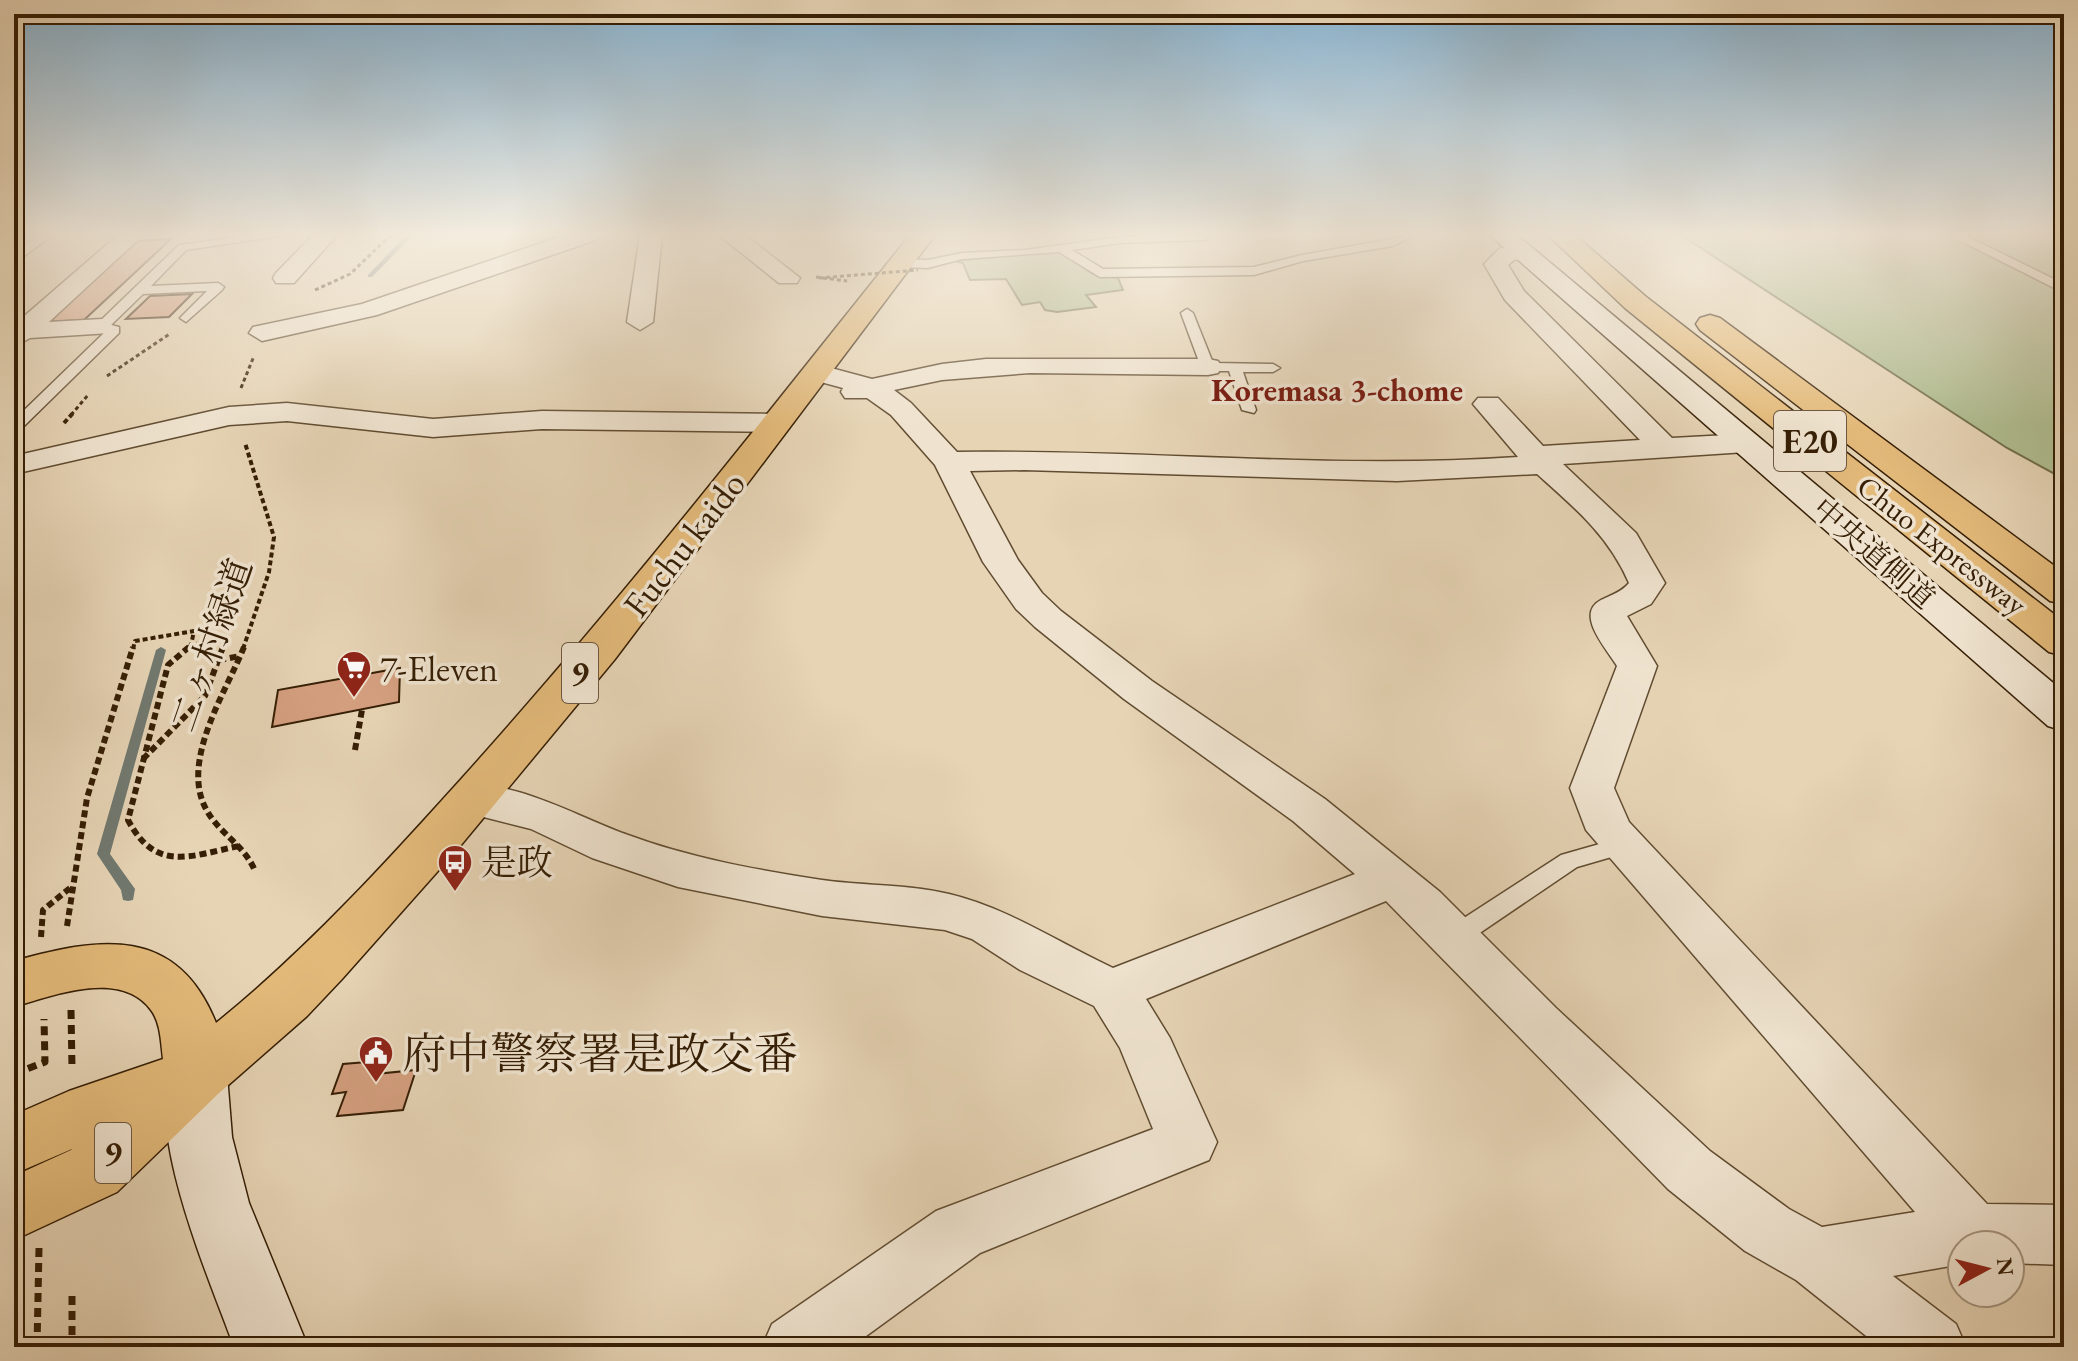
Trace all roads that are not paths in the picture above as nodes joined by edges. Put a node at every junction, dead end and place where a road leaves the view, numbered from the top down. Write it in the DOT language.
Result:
graph roads {
  1 [pos="60,299"];
  2 [pos="130,299"];
  3 [pos="207,299"];
  4 [pos="402,299"];
  5 [pos="643,299"];
  6 [pos="879,299"];
  7 [pos="1517,299"];
  8 [pos="1576,299"];
  9 [pos="1631,299"];
  10 [pos="1681,299"];
  11 [pos="1187,313"];
  12 [pos="640,322"];
  13 [pos="183,324"];
  14 [pos="102,327"];
  15 [pos="262,333"];
  16 [pos="18,335"];
  17 [pos="1222,368"];
  18 [pos="1273,368"];
  19 [pos="871,387"];
  20 [pos="796,398"];
  21 [pos="1488,404"];
  22 [pos="1249,410"];
  23 [pos="1746,443"];
  24 [pos="14,446"];
  25 [pos="1665,449"];
  26 [pos="1542,460"];
  27 [pos="28,462"];
  28 [pos="949,462"];
  29 [pos="2064,592"];
  30 [pos="2064,643"];
  31 [pos="2064,716"];
  32 [pos="472,799"];
  33 [pos="1624,845"];
  34 [pos="1391,879"];
  35 [pos="1456,936"];
  36 [pos="1112,991"];
  37 [pos="26,1010"];
  38 [pos="196,1075"];
  39 [pos="14,1145"];
  40 [pos="26,1228"];
  41 [pos="1969,1229"];
  42 [pos="2026,1234"];
  43 [pos="2064,1235"];
  44 [pos="1946,1237"];
  45 [pos="1818,1258"];
  46 [pos="271,1347"];
  47 [pos="795,1347"];
  48 [pos="1933,1347"];
  1 -- 16 [label="street"];
  2 -- 14 [label="lane"];
  3 -- 13 [label="lane"];
  4 -- 15 [label="street"];
  5 -- 12 [label="street"];
  6 -- 20 [label="main road, Fuchu kaido / 9"];
  7 -- 25 [label="street"];
  8 -- 23 [label="street, 中央道側道"];
  9 -- 30 [label="main road, Chuo Expressway / E20"];
  10 -- 29 [label="main road, Chuo Expressway / E20"];
  11 -- 17 [label="lane"];
  14 -- 16 [label="street"];
  14 -- 24 [label="lane"];
  17 -- 18 [label="lane"];
  17 -- 19 [label="street"];
  17 -- 22 [label="lane"];
  19 -- 20 [label="street"];
  19 -- 28 [label="street"];
  20 -- 27 [label="street"];
  20 -- 32 [label="main road, Fuchu kaido / 9"];
  21 -- 26 [label="street"];
  23 -- 25 [label="street"];
  23 -- 31 [label="street, 中央道側道"];
  25 -- 26 [label="street"];
  26 -- 28 [label="street"];
  26 -- 33 [label="street"];
  28 -- 34 [label="street"];
  32 -- 36 [label="street"];
  32 -- 38 [label="main road, Fuchu kaido / 9"];
  33 -- 35 [label="lane"];
  33 -- 41 [label="street"];
  34 -- 35 [label="street"];
  34 -- 36 [label="street"];
  35 -- 45 [label="street"];
  36 -- 47 [label="street"];
  37 -- 38 [label="main road"];
  38 -- 39 [label="main road, Fuchu kaido / 9"];
  38 -- 40 [label="main road, 9"];
  38 -- 46 [label="street"];
  42 -- 43 [label="street"];
  44 -- 45 [label="street"];
  45 -- 48 [label="street"];
}
